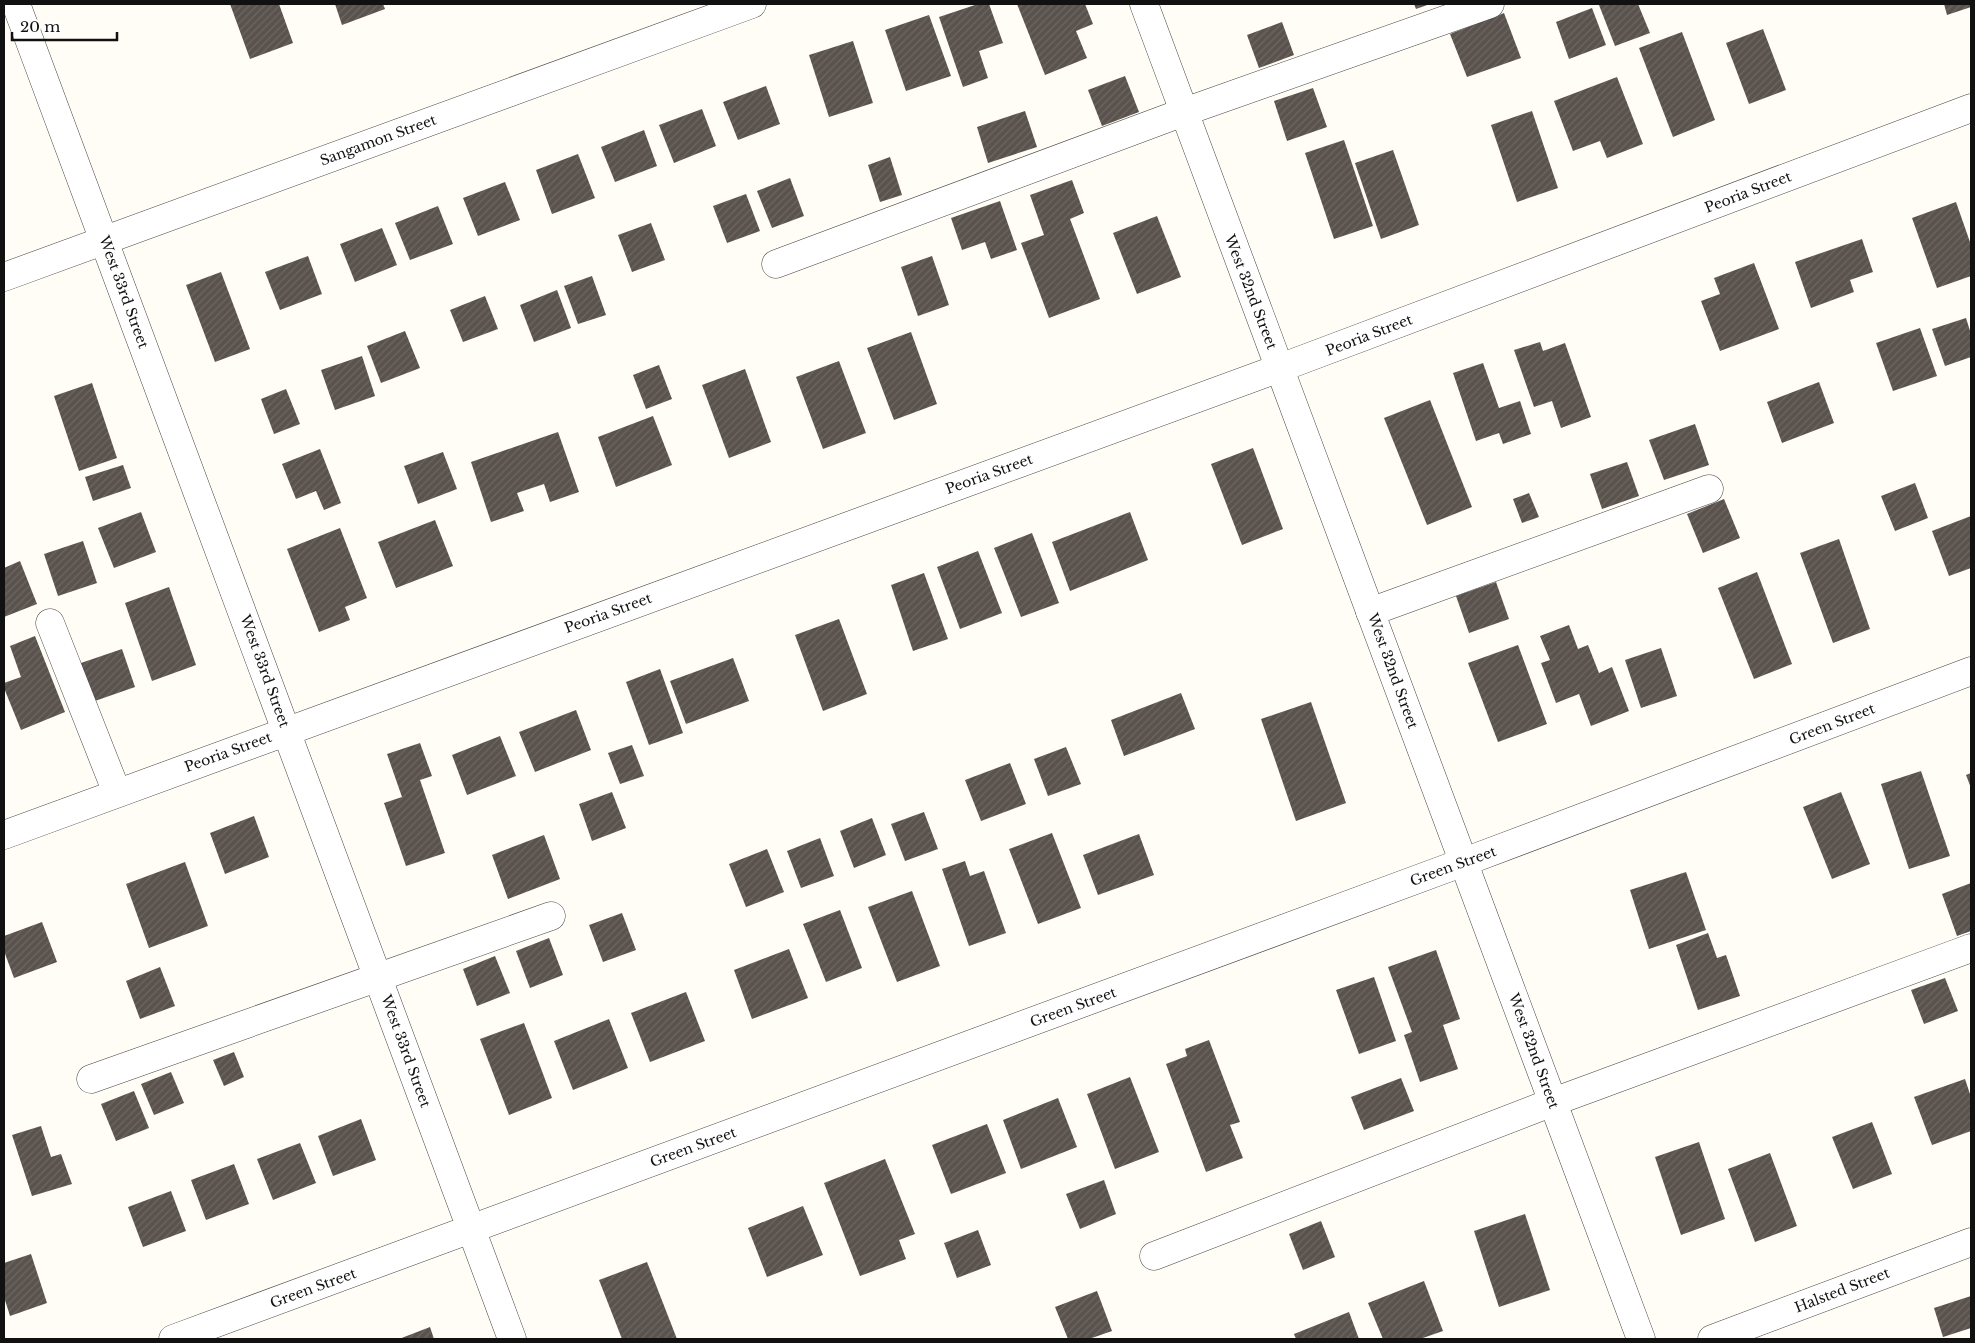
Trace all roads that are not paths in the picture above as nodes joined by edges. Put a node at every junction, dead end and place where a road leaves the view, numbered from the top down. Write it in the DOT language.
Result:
graph roads {
  1 [pos="16,4"];
  2 [pos="752,4"];
  3 [pos="1144,4"];
  4 [pos="1490,4"];
  5 [pos="1971,108"];
  6 [pos="1184,112"];
  7 [pos="105,240"];
  8 [pos="776,264"];
  9 [pos="4,277"];
  10 [pos="1280,368"];
  11 [pos="1709,489"];
  12 [pos="1370,612"];
  13 [pos="50,623"];
  14 [pos="1971,671"];
  15 [pos="287,730"];
  16 [pos="117,793"];
  17 [pos="4,835"];
  18 [pos="1464,862"];
  19 [pos="551,916"];
  20 [pos="1971,948"];
  21 [pos="379,978"];
  22 [pos="91,1079"];
  23 [pos="1553,1102"];
  24 [pos="472,1229"];
  25 [pos="1971,1242"];
  26 [pos="1154,1256"];
  27 [pos="174,1339"];
  28 [pos="512,1339"];
  29 [pos="1641,1339"];
  30 [pos="1712,1339"];
  1 -- 7 [label="street, West 33rd Street"];
  2 -- 7 [label="street, Sangamon Street"];
  3 -- 6 [label="street, West 32nd Street"];
  4 -- 6 [label="street"];
  5 -- 10 [label="street, Peoria Street"];
  6 -- 8 [label="street"];
  6 -- 10 [label="street, West 32nd Street"];
  7 -- 9 [label="street, Sangamon Street"];
  7 -- 15 [label="street, West 33rd Street"];
  10 -- 12 [label="street, West 32nd Street"];
  10 -- 15 [label="street, Peoria Street"];
  11 -- 12 [label="street"];
  12 -- 18 [label="street, West 32nd Street"];
  13 -- 16 [label="street"];
  14 -- 18 [label="street, Green Street"];
  15 -- 16 [label="street, Peoria Street"];
  15 -- 21 [label="street, West 33rd Street"];
  16 -- 17 [label="street, Peoria Street"];
  18 -- 23 [label="street, West 32nd Street"];
  18 -- 24 [label="street, Green Street"];
  19 -- 21 [label="street"];
  20 -- 23 [label="street"];
  21 -- 22 [label="street"];
  21 -- 24 [label="street, West 33rd Street"];
  23 -- 26 [label="street"];
  23 -- 29 [label="street, West 32nd Street"];
  24 -- 27 [label="street, Green Street"];
  24 -- 28 [label="street, West 33rd Street"];
  25 -- 30 [label="street, Halsted Street"];
}
